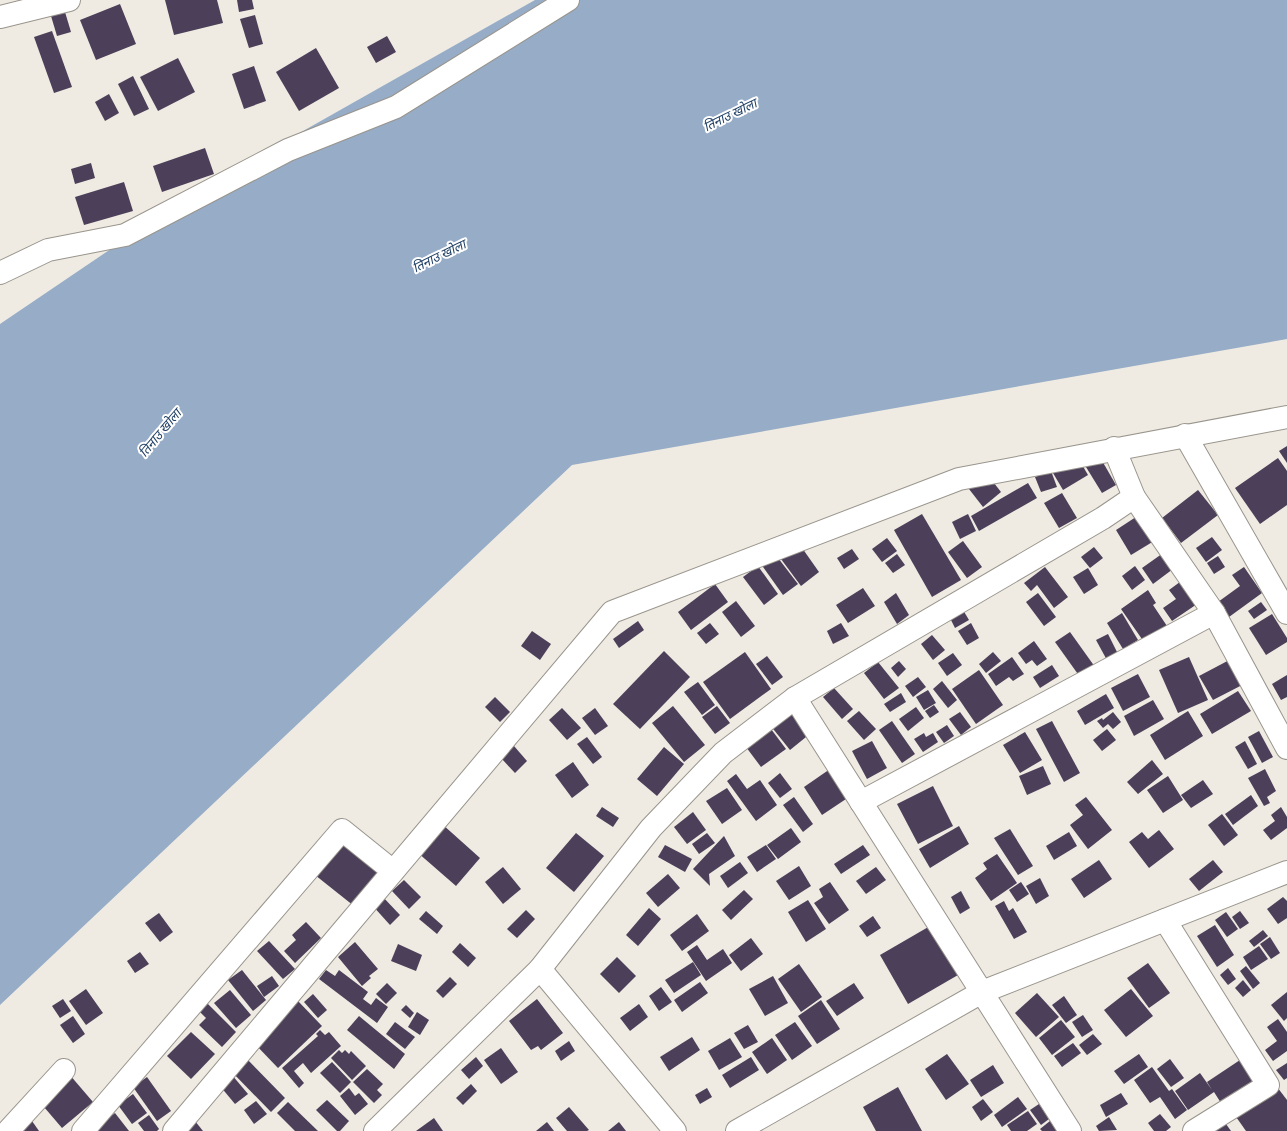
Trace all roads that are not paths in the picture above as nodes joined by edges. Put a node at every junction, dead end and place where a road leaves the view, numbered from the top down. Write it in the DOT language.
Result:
graph roads {
  1 [pos="69,0"];
  2 [pos="568,0"];
  3 [pos="0,17"];
  4 [pos="0,273"];
  5 [pos="1287,417"];
  6 [pos="1185,435"];
  7 [pos="1114,448"];
  8 [pos="1134,497"];
  9 [pos="1214,613"];
  10 [pos="1287,613"];
  11 [pos="795,698"];
  12 [pos="1287,748"];
  13 [pos="861,802"];
  14 [pos="393,871"];
  15 [pos="1287,872"];
  16 [pos="1165,920"];
  17 [pos="540,969"];
  18 [pos="982,992"];
  19 [pos="64,1070"];
  20 [pos="8,1131"];
  21 [pos="83,1131"];
  22 [pos="174,1131"];
  23 [pos="375,1131"];
  24 [pos="675,1131"];
  25 [pos="737,1131"];
  26 [pos="1070,1131"];
  27 [pos="1194,1131"];
  1 -- 3 [label="street"];
  2 -- 4 [label="street"];
  5 -- 6 [label="street"];
  6 -- 7 [label="street"];
  6 -- 10 [label="street"];
  7 -- 8 [label="street"];
  7 -- 14 [label="street"];
  8 -- 9 [label="street"];
  8 -- 11 [label="street"];
  9 -- 12 [label="street"];
  9 -- 13 [label="street"];
  11 -- 13 [label="street"];
  11 -- 17 [label="street"];
  13 -- 18 [label="street"];
  14 -- 21 [label="street"];
  14 -- 22 [label="street"];
  15 -- 16 [label="street"];
  16 -- 18 [label="street"];
  16 -- 27 [label="street"];
  17 -- 23 [label="street"];
  17 -- 24 [label="street"];
  18 -- 25 [label="street"];
  18 -- 26 [label="street"];
  19 -- 20 [label="street"];
}
